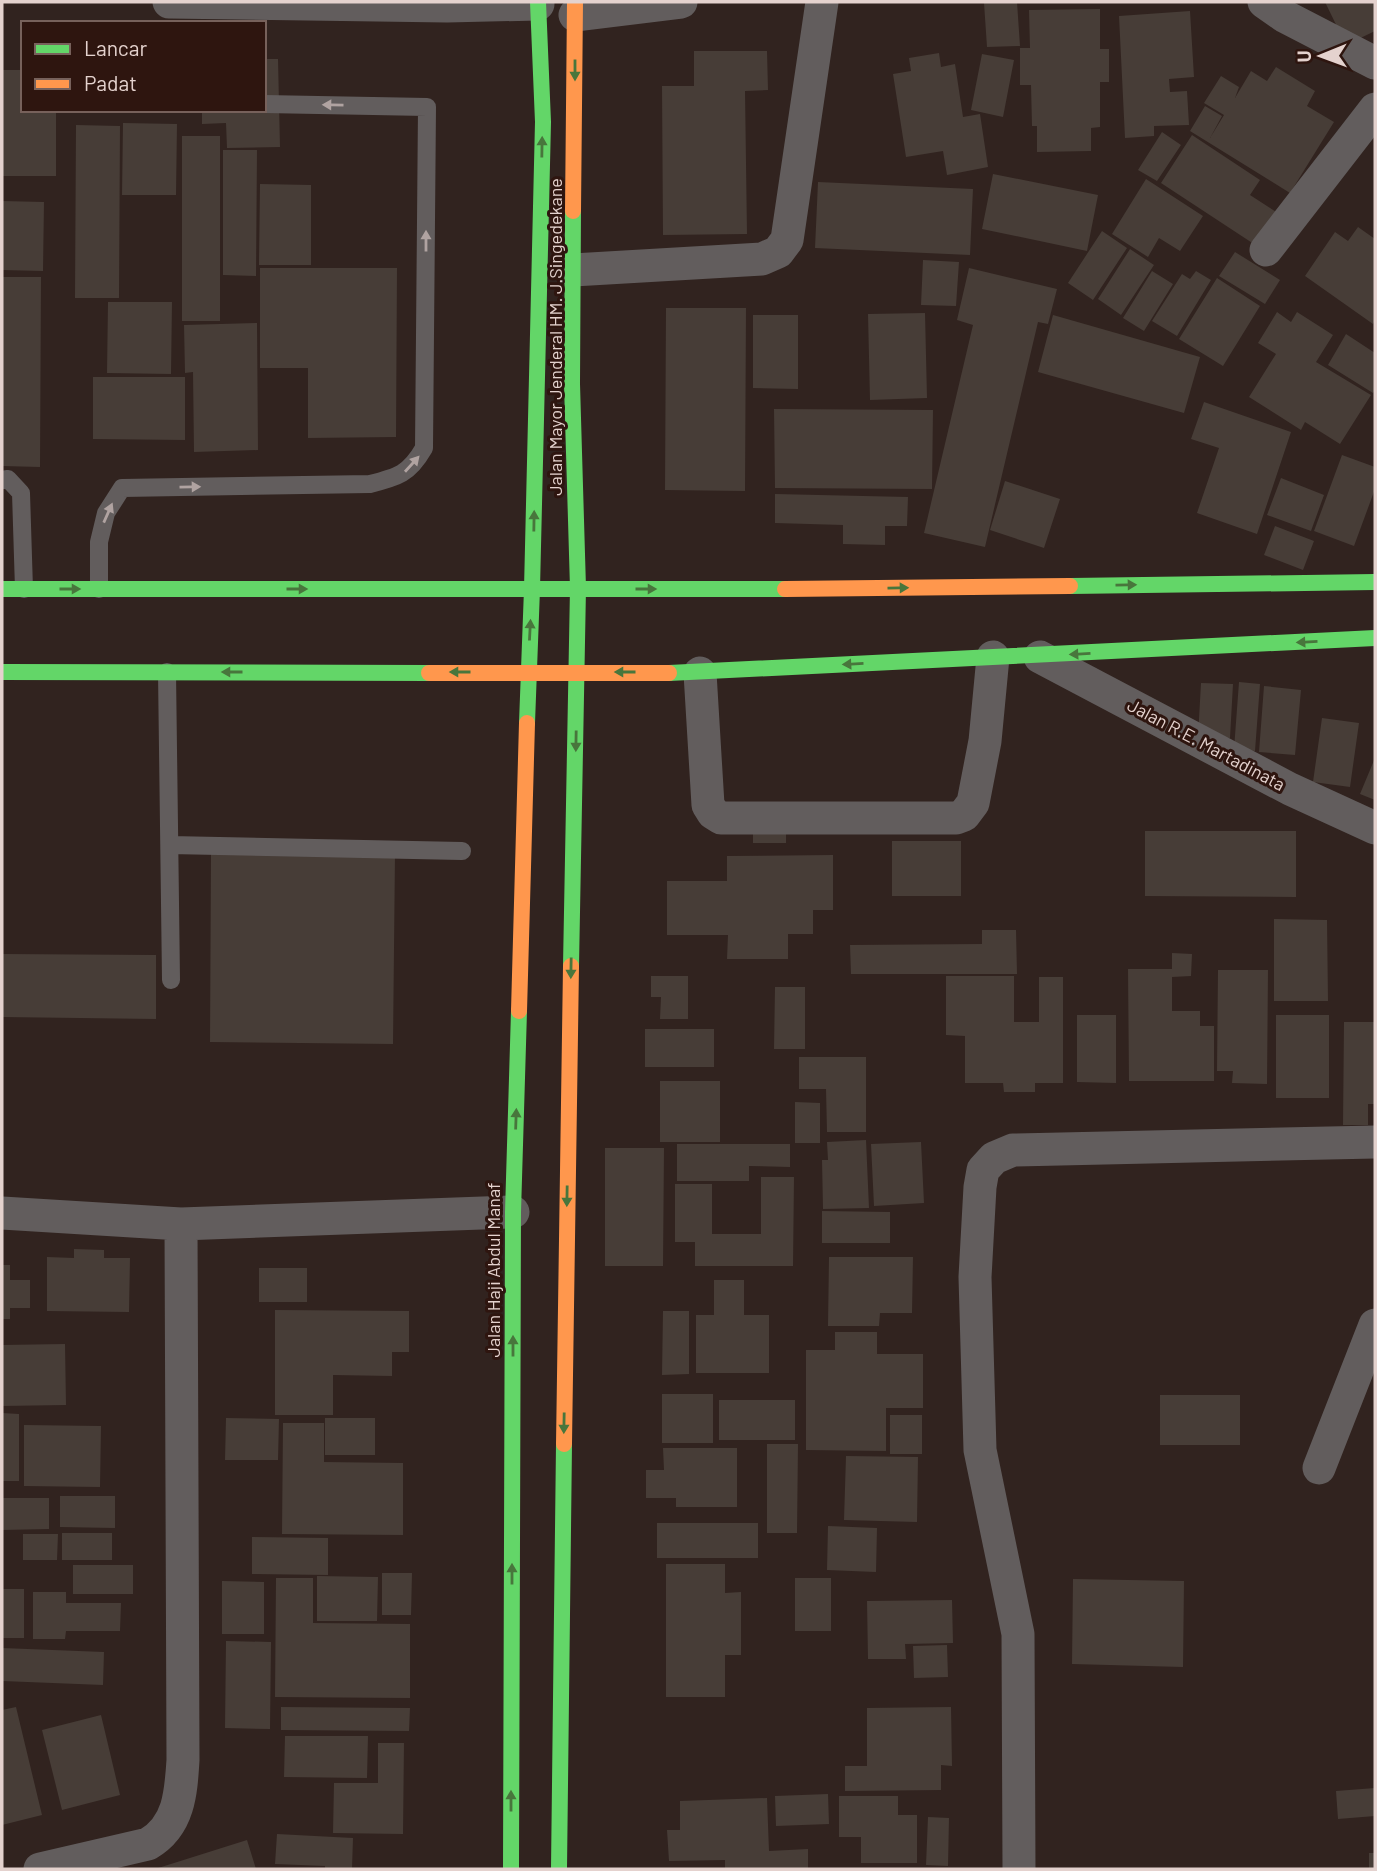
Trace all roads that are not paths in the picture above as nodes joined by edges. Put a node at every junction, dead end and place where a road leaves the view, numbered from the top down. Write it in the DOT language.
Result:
graph roads {
  1 [pos="169,2"];
  2 [pos="204,2"];
  3 [pos="681,2"];
  4 [pos="821,2"];
  5 [pos="1264,2"];
  6 [pos="538,3"];
  7 [pos="575,8"];
  8 [pos="204,21"];
  9 [pos="1375,63"];
  10 [pos="266,104"];
  11 [pos="1375,109"];
  12 [pos="1266,250"];
  13 [pos="573,270"];
  14 [pos="2,480"];
  15 [pos="1375,582"];
  16 [pos="2,589"];
  17 [pos="24,589"];
  18 [pos="99,589"];
  19 [pos="532,589"];
  20 [pos="578,589"];
  21 [pos="1375,638"];
  22 [pos="993,657"];
  23 [pos="1040,657"];
  24 [pos="528,671"];
  25 [pos="2,672"];
  26 [pos="167,672"];
  27 [pos="577,672"];
  28 [pos="700,673"];
  29 [pos="1375,828"];
  30 [pos="170,845"];
  31 [pos="462,851"];
  32 [pos="172,980"];
  33 [pos="1375,1142"];
  34 [pos="513,1212"];
  35 [pos="2,1213"];
  36 [pos="181,1224"];
  37 [pos="1375,1325"];
  38 [pos="1320,1468"];
  39 [pos="40,1869"];
  40 [pos="511,1869"];
  41 [pos="559,1869"];
  42 [pos="1019,1869"];
  1 -- 2 [label="street"];
  2 -- 6 [label="street"];
  2 -- 8 [label="lane"];
  3 -- 7 [label="street"];
  4 -- 13 [label="street"];
  5 -- 9 [label="street"];
  19 -- 6 [label="main road, Jalan Mayor Jenderal HM. J.Singedekane, one-way"];
  7 -- 13 [label="main road, Jalan Mayor Jenderal HM. J.Singedekane, one-way"];
  18 -- 10 [label="lane, one-way"];
  11 -- 12 [label="street"];
  13 -- 20 [label="main road, Jalan Mayor Jenderal HM. J.Singedekane"];
  14 -- 17 [label="lane"];
  20 -- 15 [label="main road, one-way"];
  16 -- 17 [label="main road"];
  17 -- 18 [label="main road, one-way"];
  18 -- 19 [label="main road, one-way"];
  19 -- 20 [label="main road"];
  24 -- 19 [label="main road, Jalan Mayor Jenderal HM. J.Singedekane, one-way"];
  20 -- 27 [label="main road, Jalan Mayor Jenderal HM. J.Singedekane"];
  21 -- 23 [label="main road, one-way"];
  22 -- 23 [label="main road"];
  22 -- 28 [label="main road, one-way"];
  22 -- 28 [label="street"];
  23 -- 29 [label="street, Jalan R.E. Martadinata"];
  24 -- 26 [label="main road, one-way"];
  24 -- 27 [label="main road"];
  34 -- 24 [label="main road, Jalan Haji Abdul Manaf, one-way"];
  25 -- 26 [label="main road"];
  26 -- 30 [label="lane"];
  28 -- 27 [label="main road, one-way"];
  27 -- 41 [label="main road, one-way"];
  30 -- 31 [label="lane"];
  30 -- 32 [label="lane"];
  33 -- 42 [label="street"];
  34 -- 36 [label="street"];
  40 -- 34 [label="main road, Jalan Haji Abdul Manaf, one-way"];
  35 -- 36 [label="street"];
  36 -- 39 [label="street"];
  37 -- 38 [label="street"];
}
